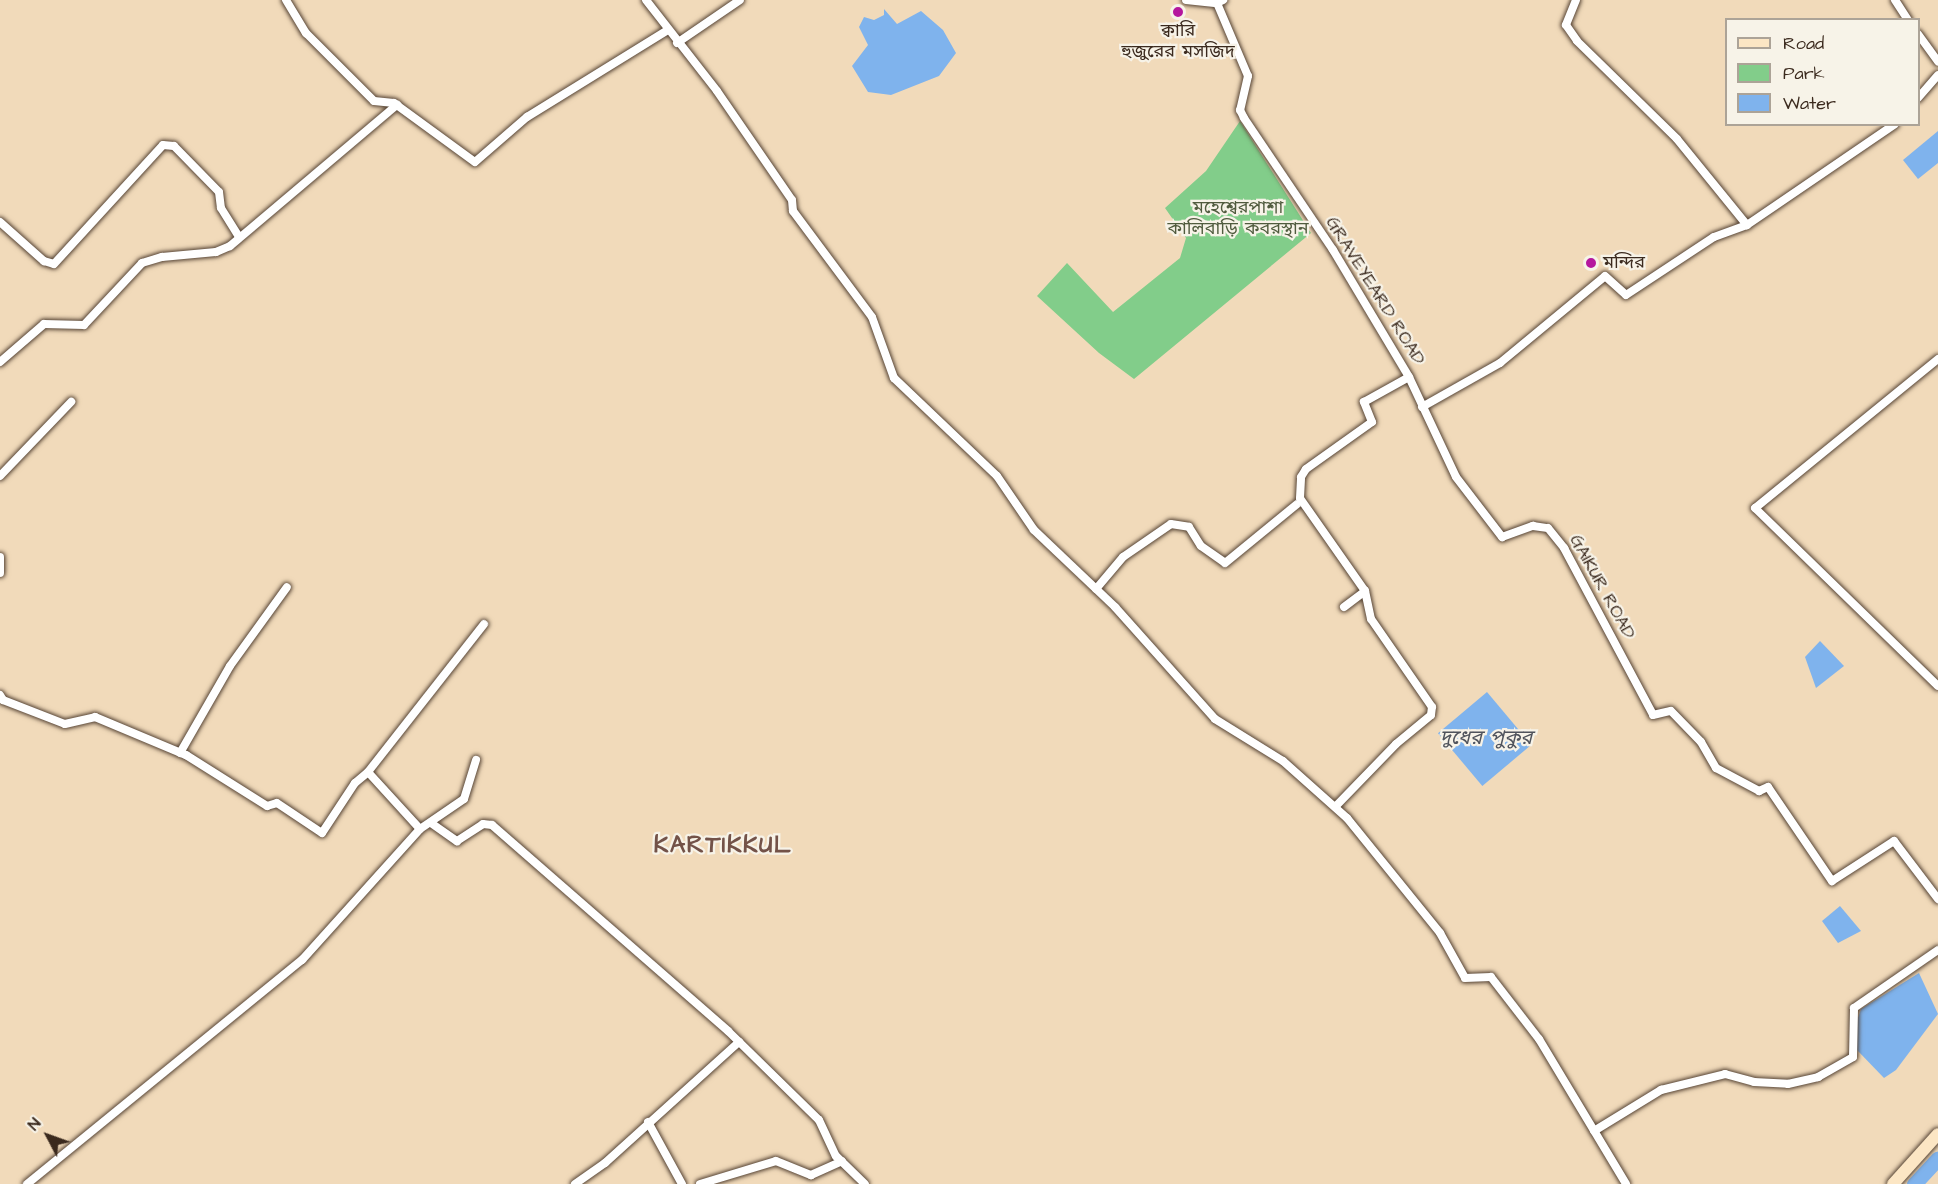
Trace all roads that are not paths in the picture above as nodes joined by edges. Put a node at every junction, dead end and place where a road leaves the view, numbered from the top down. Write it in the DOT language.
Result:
graph roads {
  1 [pos="286,0"];
  2 [pos="646,0"];
  3 [pos="740,0"];
  4 [pos="1186,0"];
  5 [pos="1576,0"];
  6 [pos="1895,0"];
  7 [pos="1220,2"];
  8 [pos="1907,18"];
  9 [pos="668,30"];
  10 [pos="1920,37"];
  11 [pos="677,43"];
  12 [pos="1938,63"];
  13 [pos="1938,75"];
  14 [pos="1920,96"];
  15 [pos="397,105"];
  16 [pos="1892,126"];
  17 [pos="0,222"];
  18 [pos="1747,225"];
  19 [pos="239,237"];
  20 [pos="1938,359"];
  21 [pos="0,362"];
  22 [pos="1409,377"];
  23 [pos="71,402"];
  24 [pos="1422,407"];
  25 [pos="0,476"];
  26 [pos="1297,504"];
  27 [pos="0,557"];
  28 [pos="0,573"];
  29 [pos="287,587"];
  30 [pos="1096,589"];
  31 [pos="1365,591"];
  32 [pos="1344,607"];
  33 [pos="484,624"];
  34 [pos="1938,686"];
  35 [pos="0,695"];
  36 [pos="180,753"];
  37 [pos="476,760"];
  38 [pos="368,772"];
  39 [pos="1336,806"];
  40 [pos="431,823"];
  41 [pos="420,829"];
  42 [pos="1938,899"];
  43 [pos="1938,950"];
  44 [pos="739,1042"];
  45 [pos="648,1122"];
  46 [pos="1594,1131"];
  47 [pos="1938,1134"];
  48 [pos="842,1161"];
  49 [pos="27,1184"];
  50 [pos="575,1184"];
  51 [pos="682,1184"];
  52 [pos="700,1184"];
  53 [pos="865,1184"];
  54 [pos="1626,1184"];
  55 [pos="1893,1184"];
  1 -- 15 [label="street"];
  2 -- 9 [label="street"];
  3 -- 11 [label="street"];
  4 -- 7 [label="street"];
  5 -- 18 [label="street"];
  6 -- 8 [label="street"];
  7 -- 22 [label="street, GRAVEYEARD ROAD"];
  9 -- 11 [label="street"];
  9 -- 15 [label="street"];
  10 -- 12 [label="street"];
  11 -- 30 [label="street"];
  13 -- 14 [label="street"];
  15 -- 19 [label="street"];
  16 -- 18 [label="street"];
  17 -- 19 [label="street"];
  18 -- 24 [label="street"];
  19 -- 21 [label="street"];
  20 -- 34 [label="street"];
  22 -- 24 [label="street, GRAVEYEARD ROAD"];
  22 -- 31 [label="street"];
  23 -- 25 [label="street"];
  24 -- 42 [label="street, GAIKUR ROAD"];
  26 -- 30 [label="street"];
  27 -- 28 [label="street"];
  29 -- 36 [label="street"];
  30 -- 39 [label="street"];
  31 -- 32 [label="street"];
  31 -- 39 [label="street"];
  33 -- 38 [label="street"];
  35 -- 36 [label="street"];
  36 -- 38 [label="street"];
  37 -- 40 [label="street"];
  38 -- 41 [label="street"];
  39 -- 46 [label="street"];
  40 -- 41 [label="street"];
  40 -- 44 [label="street"];
  41 -- 49 [label="street"];
  43 -- 46 [label="street"];
  44 -- 45 [label="street"];
  44 -- 48 [label="street"];
  45 -- 50 [label="street"];
  45 -- 51 [label="street"];
  46 -- 54 [label="street"];
  47 -- 55 [label="main road"];
  48 -- 52 [label="street"];
  48 -- 53 [label="street"];
}
